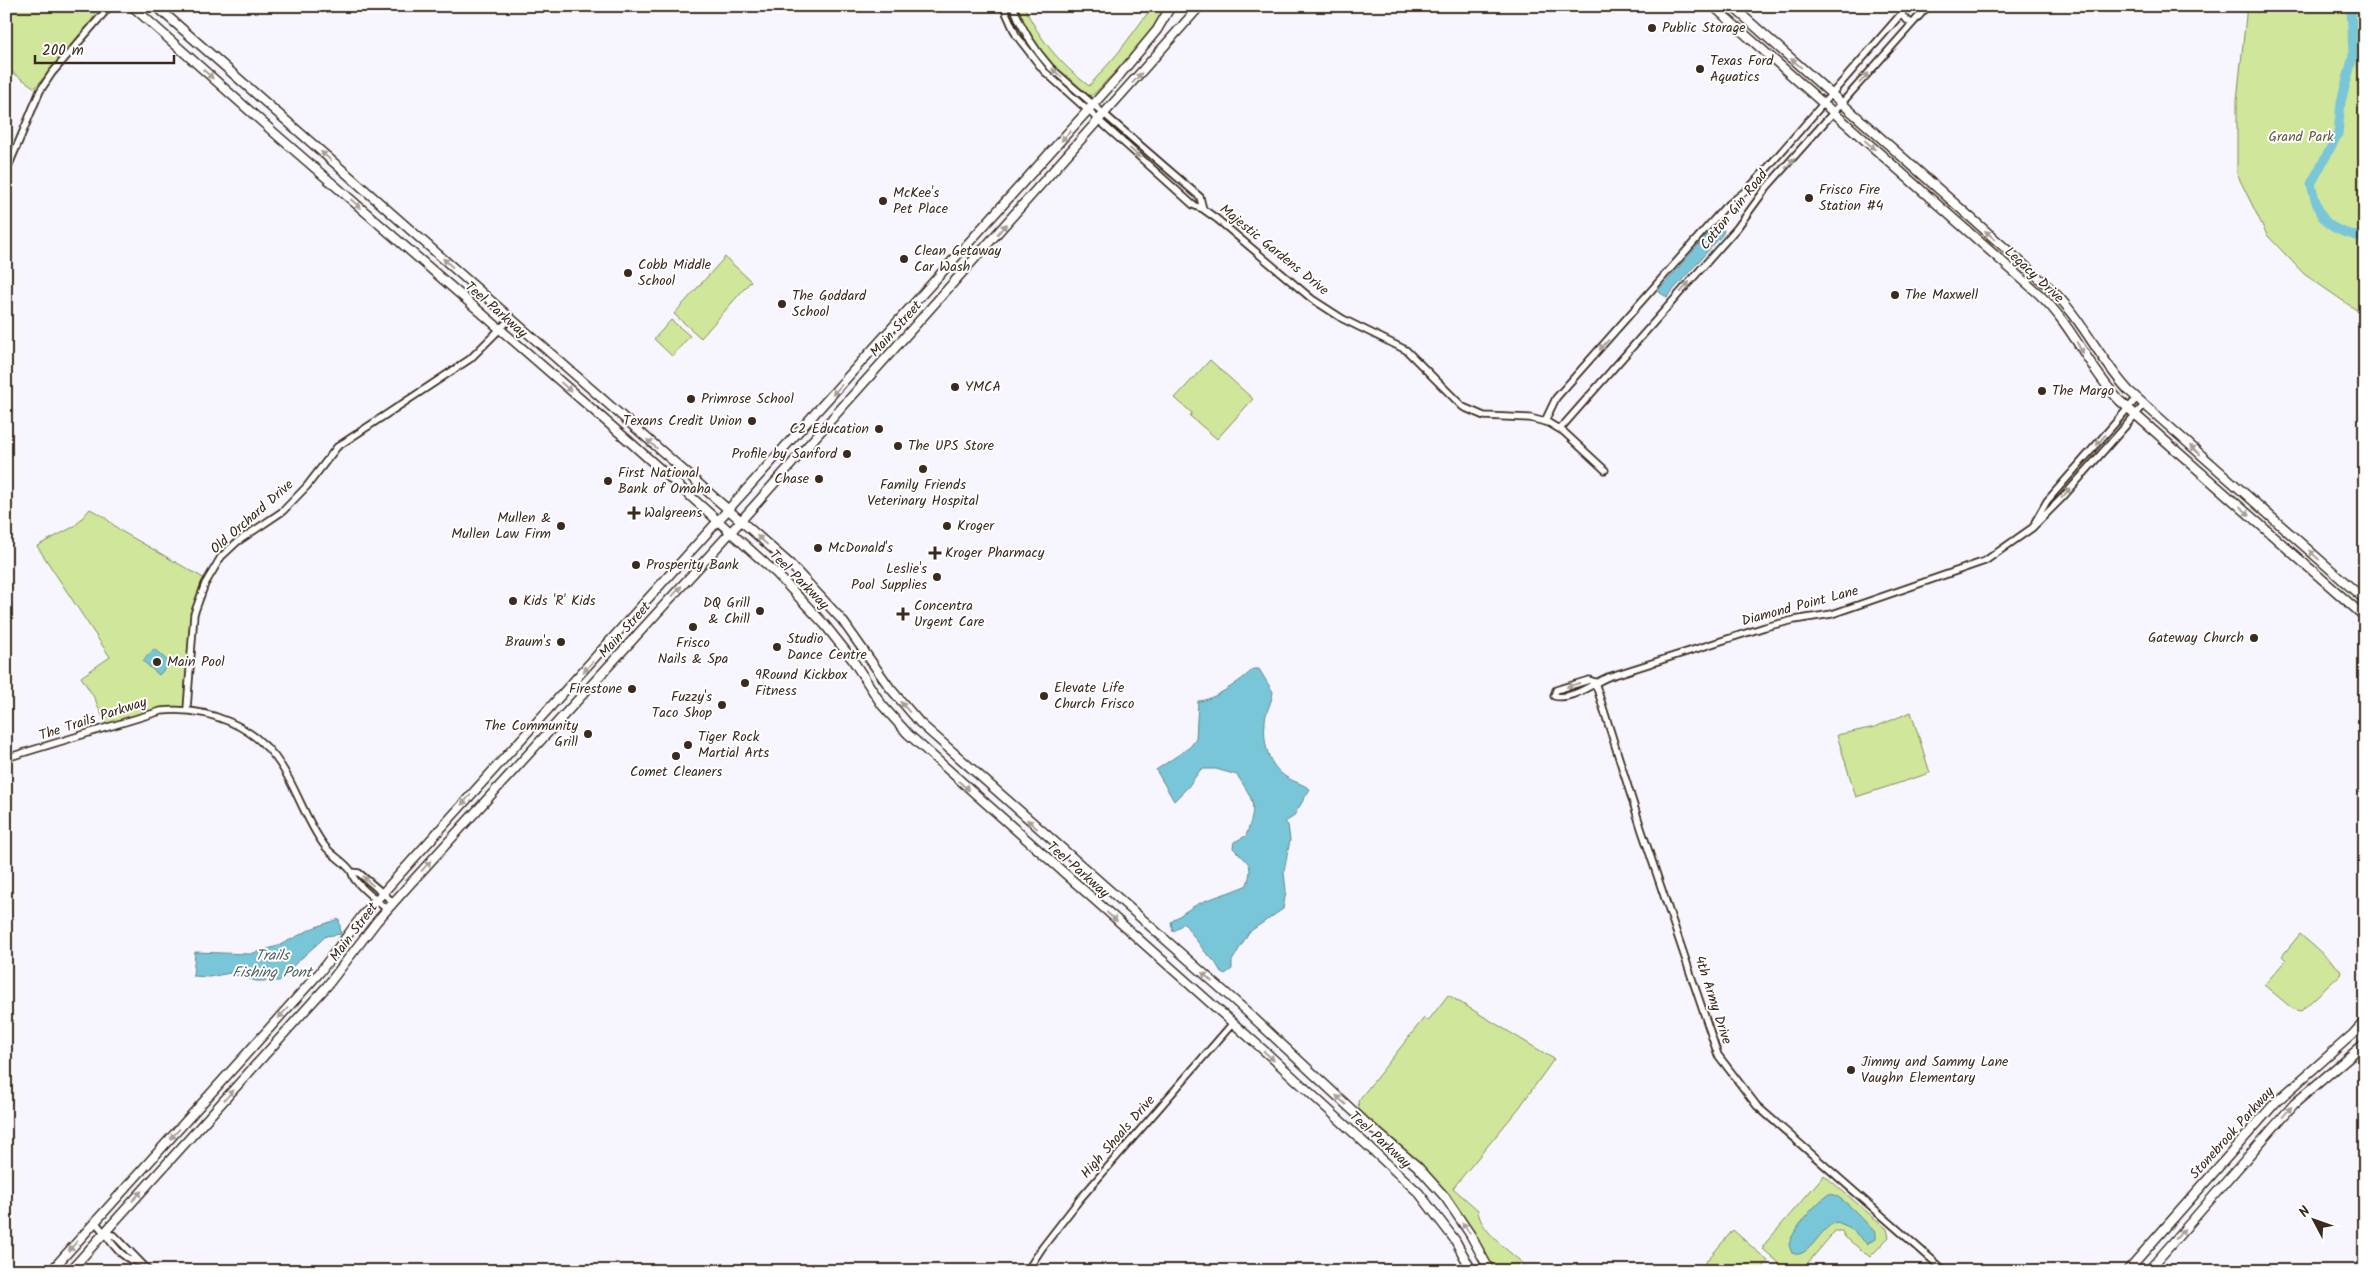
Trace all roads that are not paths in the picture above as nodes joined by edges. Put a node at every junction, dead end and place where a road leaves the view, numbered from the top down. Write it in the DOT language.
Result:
graph roads {
  1 [pos="110,6"];
  2 [pos="132,6"];
  3 [pos="156,6"];
  4 [pos="1003,6"];
  5 [pos="1013,6"];
  6 [pos="1171,6"];
  7 [pos="1200,6"];
  8 [pos="1713,6"];
  9 [pos="1908,6"];
  10 [pos="1928,6"];
  11 [pos="1734,8"];
  12 [pos="1901,15"];
  13 [pos="1728,20"];
  14 [pos="1912,24"];
  15 [pos="1832,95"];
  16 [pos="1824,104"];
  17 [pos="1842,104"];
  18 [pos="1091,108"];
  19 [pos="1834,113"];
  20 [pos="1102,117"];
  21 [pos="1790,142"];
  22 [pos="1800,151"];
  23 [pos="1161,163"];
  24 [pos="1769,166"];
  25 [pos="1154,170"];
  26 [pos="6,172"];
  27 [pos="1779,174"];
  28 [pos="1021,187"];
  29 [pos="1031,197"];
  30 [pos="1203,209"];
  31 [pos="510,319"];
  32 [pos="500,330"];
  33 [pos="591,391"];
  34 [pos="2137,398"];
  35 [pos="582,401"];
  36 [pos="2144,405"];
  37 [pos="2128,408"];
  38 [pos="2135,415"];
  39 [pos="1545,421"];
  40 [pos="1560,429"];
  41 [pos="797,434"];
  42 [pos="808,445"];
  43 [pos="1605,470"];
  44 [pos="728,511"];
  45 [pos="740,521"];
  46 [pos="718,522"];
  47 [pos="2032,528"];
  48 [pos="730,532"];
  49 [pos="814,587"];
  50 [pos="2350,588"];
  51 [pos="2342,597"];
  52 [pos="802,599"];
  53 [pos="2365,600"];
  54 [pos="639,609"];
  55 [pos="2365,617"];
  56 [pos="651,620"];
  57 [pos="864,649"];
  58 [pos="852,659"];
  59 [pos="574,682"];
  60 [pos="1595,682"];
  61 [pos="585,693"];
  62 [pos="187,709"];
  63 [pos="6,758"];
  64 [pos="1016,810"];
  65 [pos="1005,822"];
  66 [pos="352,872"];
  67 [pos="382,893"];
  68 [pos="376,900"];
  69 [pos="393,902"];
  70 [pos="387,910"];
  71 [pos="1146,924"];
  72 [pos="1135,937"];
  73 [pos="2365,1021"];
  74 [pos="1233,1023"];
  75 [pos="2365,1043"];
  76 [pos="1432,1182"];
  77 [pos="1419,1193"];
  78 [pos="94,1222"];
  79 [pos="104,1232"];
  80 [pos="52,1271"];
  81 [pos="70,1271"];
  82 [pos="149,1271"];
  83 [pos="1027,1271"];
  84 [pos="1472,1271"];
  85 [pos="1490,1271"];
  86 [pos="1946,1271"];
  87 [pos="2127,1271"];
  88 [pos="2148,1271"];
  1 -- 26 [label="street"];
  2 -- 32 [label="main road, Teel Parkway, one-way"];
  31 -- 3 [label="main road, Teel Parkway, one-way"];
  4 -- 18 [label="street, Majestic Gardens Drive"];
  18 -- 5 [label="street, Majestic Gardens Drive, one-way"];
  6 -- 18 [label="main road, Main Street"];
  20 -- 7 [label="main road, Main Street, one-way"];
  8 -- 13 [label="main road, Legacy Drive"];
  9 -- 12 [label="street, Cotton Gin Road"];
  10 -- 14 [label="street, Cotton Gin Road"];
  11 -- 13 [label="main road"];
  15 -- 11 [label="main road, Legacy Drive, one-way"];
  12 -- 14 [label="street"];
  12 -- 15 [label="street, Cotton Gin Road"];
  13 -- 16 [label="main road, Legacy Drive"];
  17 -- 14 [label="street, Cotton Gin Road, one-way"];
  15 -- 16 [label="street, Cotton Gin Road"];
  15 -- 17 [label="main road, Legacy Drive"];
  16 -- 19 [label="main road, Legacy Drive"];
  16 -- 21 [label="street, Cotton Gin Road"];
  17 -- 19 [label="street, Cotton Gin Road"];
  34 -- 17 [label="main road, Legacy Drive, one-way"];
  18 -- 20 [label="street, Majestic Gardens Drive"];
  18 -- 28 [label="main road, Main Street, one-way"];
  19 -- 22 [label="street, Cotton Gin Road"];
  19 -- 37 [label="main road, Legacy Drive, one-way"];
  20 -- 23 [label="street, Majestic Gardens Drive"];
  20 -- 25 [label="street, Majestic Gardens Drive, one-way"];
  20 -- 29 [label="main road, Main Street"];
  21 -- 22 [label="street"];
  21 -- 24 [label="street, Cotton Gin Road"];
  27 -- 22 [label="street, Cotton Gin Road, one-way"];
  23 -- 25 [label="street"];
  23 -- 30 [label="street, Majestic Gardens Drive"];
  24 -- 27 [label="street"];
  24 -- 39 [label="street, Cotton Gin Road, one-way"];
  25 -- 30 [label="street, Majestic Gardens Drive"];
  40 -- 27 [label="street, Cotton Gin Road, one-way"];
  28 -- 29 [label="main road"];
  28 -- 41 [label="main road, Main Street, one-way"];
  42 -- 29 [label="main road, Main Street, one-way"];
  30 -- 39 [label="street, Majestic Gardens Drive"];
  31 -- 32 [label="street, Old Orchard Drive"];
  31 -- 33 [label="main road, Teel Parkway"];
  32 -- 35 [label="main road, Teel Parkway, one-way"];
  32 -- 62 [label="street, Old Orchard Drive"];
  33 -- 35 [label="main road"];
  44 -- 33 [label="main road, Teel Parkway, one-way"];
  34 -- 36 [label="main road, Legacy Drive"];
  34 -- 37 [label="street, Diamond Point Lane"];
  35 -- 46 [label="main road, Teel Parkway"];
  36 -- 38 [label="street, Diamond Point Lane"];
  50 -- 36 [label="main road, Legacy Drive, one-way"];
  37 -- 38 [label="main road, Legacy Drive"];
  37 -- 47 [label="street, Diamond Point Lane, one-way"];
  47 -- 38 [label="street, Diamond Point Lane, one-way"];
  38 -- 51 [label="main road, Legacy Drive, one-way"];
  39 -- 40 [label="street, Majestic Gardens Drive"];
  40 -- 43 [label="street, Majestic Gardens Drive"];
  41 -- 42 [label="main road"];
  41 -- 44 [label="main road, Main Street"];
  42 -- 45 [label="main road, Main Street"];
  44 -- 45 [label="main road, Teel Parkway"];
  44 -- 46 [label="main road, Main Street"];
  45 -- 48 [label="main road, Main Street"];
  49 -- 45 [label="main road, Teel Parkway, one-way"];
  46 -- 48 [label="main road, Teel Parkway"];
  46 -- 54 [label="main road, Main Street"];
  47 -- 60 [label="street, Diamond Point Lane"];
  48 -- 52 [label="main road, Teel Parkway"];
  56 -- 48 [label="main road, Main Street, one-way"];
  49 -- 52 [label="main road"];
  49 -- 57 [label="main road, Teel Parkway"];
  50 -- 51 [label="main road"];
  50 -- 53 [label="main road, Legacy Drive"];
  51 -- 55 [label="main road, Legacy Drive"];
  52 -- 58 [label="main road, Teel Parkway"];
  54 -- 56 [label="main road"];
  54 -- 59 [label="main road, Main Street, one-way"];
  56 -- 61 [label="main road, Main Street"];
  57 -- 58 [label="main road"];
  64 -- 57 [label="main road, Teel Parkway, one-way"];
  58 -- 65 [label="main road, Teel Parkway, one-way"];
  59 -- 61 [label="main road"];
  59 -- 67 [label="main road, Main Street, one-way"];
  60 -- 60 [label="street, Diamond Point Lane, one-way"];
  60 -- 86 [label="street, 4th Army Drive"];
  69 -- 61 [label="main road, Main Street, one-way"];
  62 -- 63 [label="street, The Trails Parkway"];
  62 -- 66 [label="street, The Trails Parkway"];
  64 -- 65 [label="main road"];
  71 -- 64 [label="main road, Teel Parkway, one-way"];
  65 -- 72 [label="main road, Teel Parkway, one-way"];
  67 -- 66 [label="street, The Trails Parkway, one-way"];
  66 -- 68 [label="street, The Trails Parkway"];
  67 -- 68 [label="main road, Main Street"];
  67 -- 69 [label="street, The Trails Parkway"];
  68 -- 70 [label="street, The Trails Parkway"];
  68 -- 78 [label="main road, Main Street, one-way"];
  69 -- 70 [label="main road, Main Street"];
  79 -- 70 [label="main road, Main Street, one-way"];
  71 -- 72 [label="main road"];
  76 -- 71 [label="main road, Teel Parkway, one-way"];
  72 -- 74 [label="main road, Teel Parkway"];
  73 -- 87 [label="main road, Stonebrook Parkway"];
  74 -- 77 [label="main road, Teel Parkway, one-way"];
  74 -- 83 [label="street, High Shoals Drive"];
  88 -- 75 [label="main road, Stonebrook Parkway, one-way"];
  76 -- 77 [label="main road"];
  85 -- 76 [label="main road, Teel Parkway, one-way"];
  77 -- 84 [label="main road, Teel Parkway"];
  78 -- 79 [label="street"];
  78 -- 80 [label="main road, Main Street, one-way"];
  79 -- 81 [label="main road, Main Street"];
  79 -- 82 [label="street"];
}
